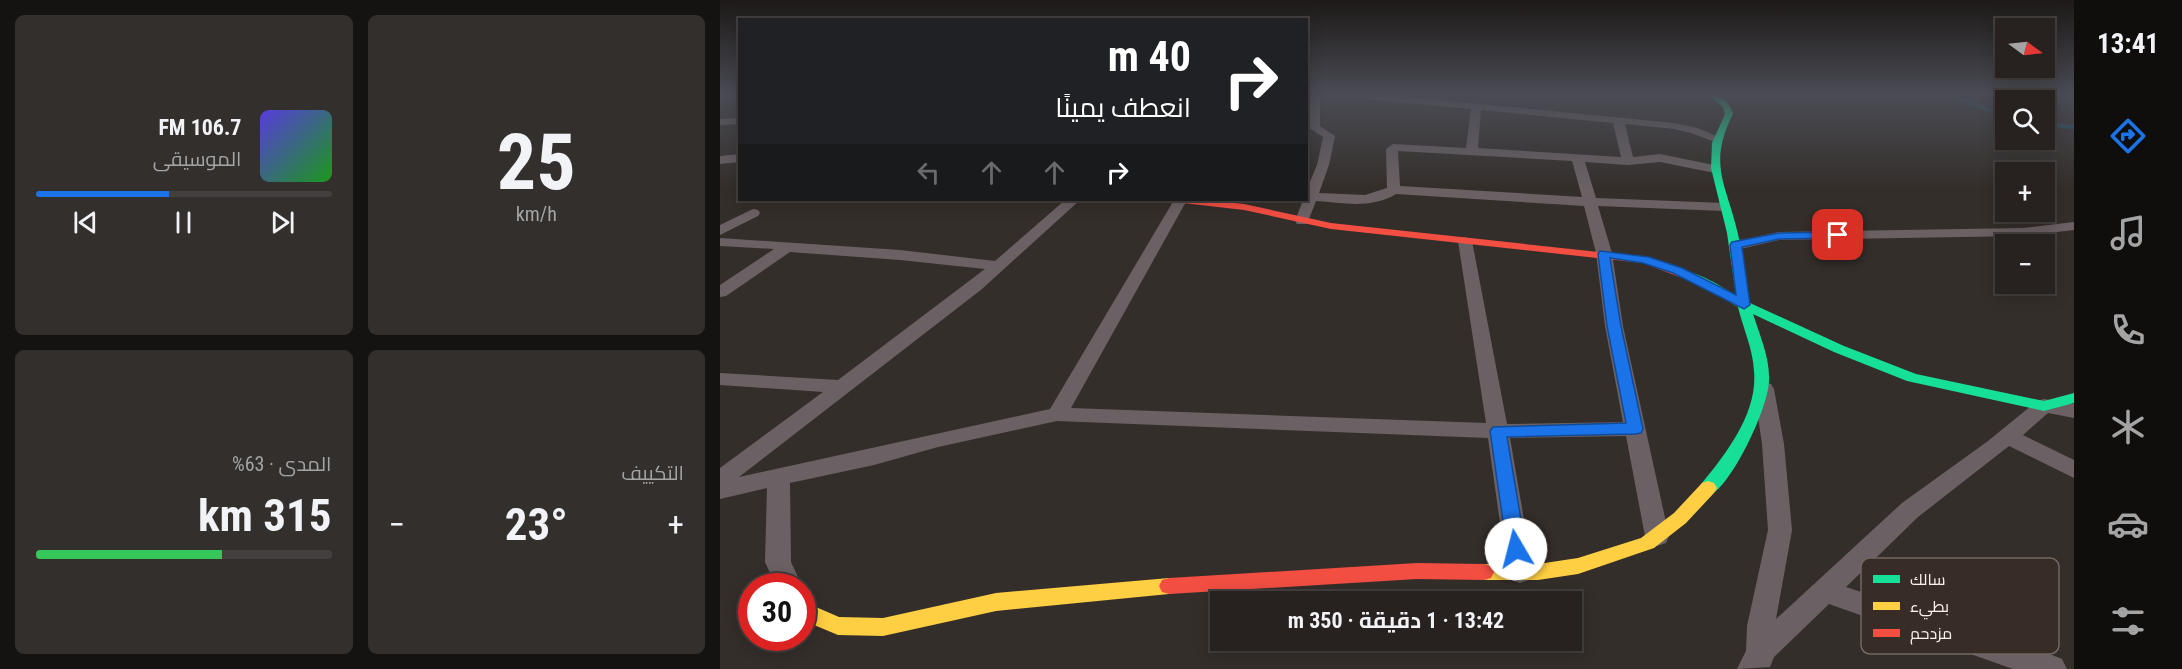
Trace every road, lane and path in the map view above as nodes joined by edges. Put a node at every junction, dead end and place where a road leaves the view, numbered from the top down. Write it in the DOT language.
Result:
graph roads {
  1 [pos="1474,126"];
  2 [pos="1620,126"];
  3 [pos="1673,126"];
  4 [pos="1723,126"];
  5 [pos="1311,130"];
  6 [pos="1716,139"];
  7 [pos="1472,152"];
  8 [pos="1578,159"];
  9 [pos="1628,161"];
  10 [pos="1715,170"];
  11 [pos="1394,189"];
  12 [pos="1311,197"];
  13 [pos="1072,201"];
  14 [pos="1180,201"];
  15 [pos="1203,201"];
  16 [pos="1589,202"];
  17 [pos="1248,203"];
  18 [pos="1724,207"];
  19 [pos="753,213"];
  20 [pos="1302,221"];
  21 [pos="2074,226"];
  22 [pos="720,231"];
  23 [pos="1465,241"];
  24 [pos="720,242"];
  25 [pos="1736,245"];
  26 [pos="786,248"];
  27 [pos="1604,254"];
  28 [pos="999,266"];
  29 [pos="720,292"];
  30 [pos="1744,305"];
  31 [pos="1762,377"];
  32 [pos="720,379"];
  33 [pos="843,387"];
  34 [pos="2074,398"];
  35 [pos="2044,406"];
  36 [pos="2074,411"];
  37 [pos="1057,414"];
  38 [pos="1635,429"];
  39 [pos="1498,431"];
  40 [pos="2007,436"];
  41 [pos="2074,470"];
  42 [pos="779,477"];
  43 [pos="720,480"];
  44 [pos="720,490"];
  45 [pos="1657,536"];
  46 [pos="1520,572"];
  47 [pos="783,573"];
  48 [pos="1824,591"];
  49 [pos="1861,604"];
  50 [pos="816,616"];
  51 [pos="2008,654"];
  52 [pos="1758,663"];
  53 [pos="2052,669"];
  1 -- 7 [label="street"];
  2 -- 9 [label="street"];
  3 -- 6 [label="street"];
  4 -- 6 [label="street"];
  5 -- 12 [label="street"];
  6 -- 10 [label="street"];
  7 -- 8 [label="street"];
  7 -- 11 [label="street"];
  8 -- 9 [label="street"];
  8 -- 16 [label="street"];
  9 -- 10 [label="street"];
  10 -- 18 [label="street"];
  11 -- 12 [label="street"];
  11 -- 16 [label="street"];
  12 -- 20 [label="street"];
  13 -- 28 [label="street"];
  14 -- 37 [label="street"];
  15 -- 17 [label="street"];
  16 -- 18 [label="street"];
  16 -- 27 [label="street"];
  17 -- 20 [label="street"];
  18 -- 25 [label="street"];
  19 -- 22 [label="street"];
  20 -- 23 [label="street"];
  21 -- 25 [label="street"];
  23 -- 27 [label="street"];
  23 -- 39 [label="street"];
  24 -- 26 [label="street"];
  25 -- 30 [label="street"];
  26 -- 28 [label="street"];
  26 -- 29 [label="street"];
  27 -- 30 [label="street"];
  27 -- 38 [label="street"];
  28 -- 33 [label="street"];
  30 -- 31 [label="street"];
  30 -- 35 [label="street"];
  31 -- 45 [label="street"];
  31 -- 52 [label="street"];
  32 -- 33 [label="street"];
  33 -- 43 [label="street"];
  34 -- 35 [label="street"];
  35 -- 36 [label="street"];
  35 -- 40 [label="street"];
  37 -- 39 [label="street"];
  37 -- 42 [label="street"];
  38 -- 39 [label="street"];
  38 -- 45 [label="street"];
  39 -- 46 [label="street"];
  40 -- 41 [label="street"];
  40 -- 48 [label="street"];
  42 -- 44 [label="street"];
  42 -- 47 [label="street"];
  45 -- 46 [label="street"];
  46 -- 50 [label="street"];
  48 -- 49 [label="street"];
  48 -- 52 [label="street"];
  51 -- 53 [label="street"];
}
